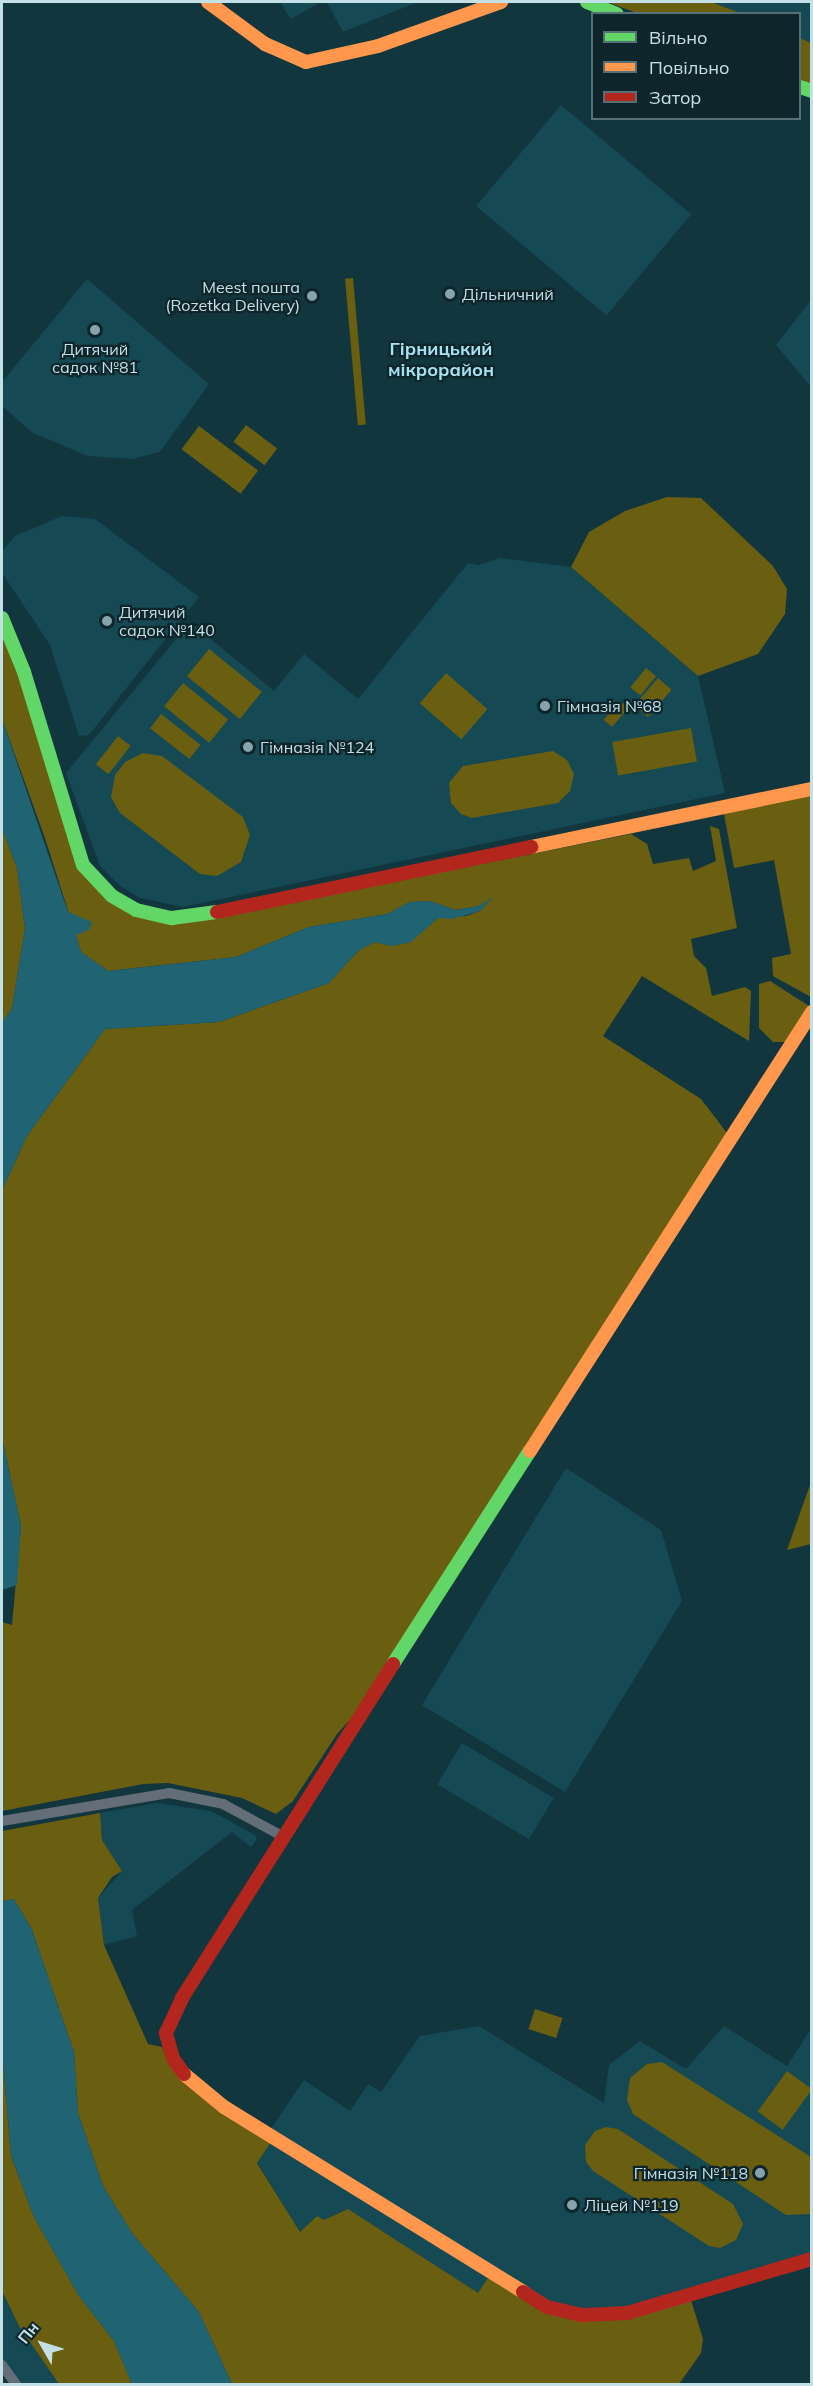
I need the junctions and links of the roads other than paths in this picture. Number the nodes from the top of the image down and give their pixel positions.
1 (208, 2) edge
2 (501, 2) edge
3 (587, 2) edge
4 (612, 12) edge
5 (2, 618) edge
6 (812, 789) edge
7 (812, 1012) edge
8 (2, 1821) edge
9 (282, 1836) junction
10 (812, 2259) edge
11 (2, 2365) edge
12 (16, 2385) edge

1 - 2 street
3 - 4 street
5 - 6 street
7 - 9 street
8 - 9 street
9 - 10 street
11 - 12 street

